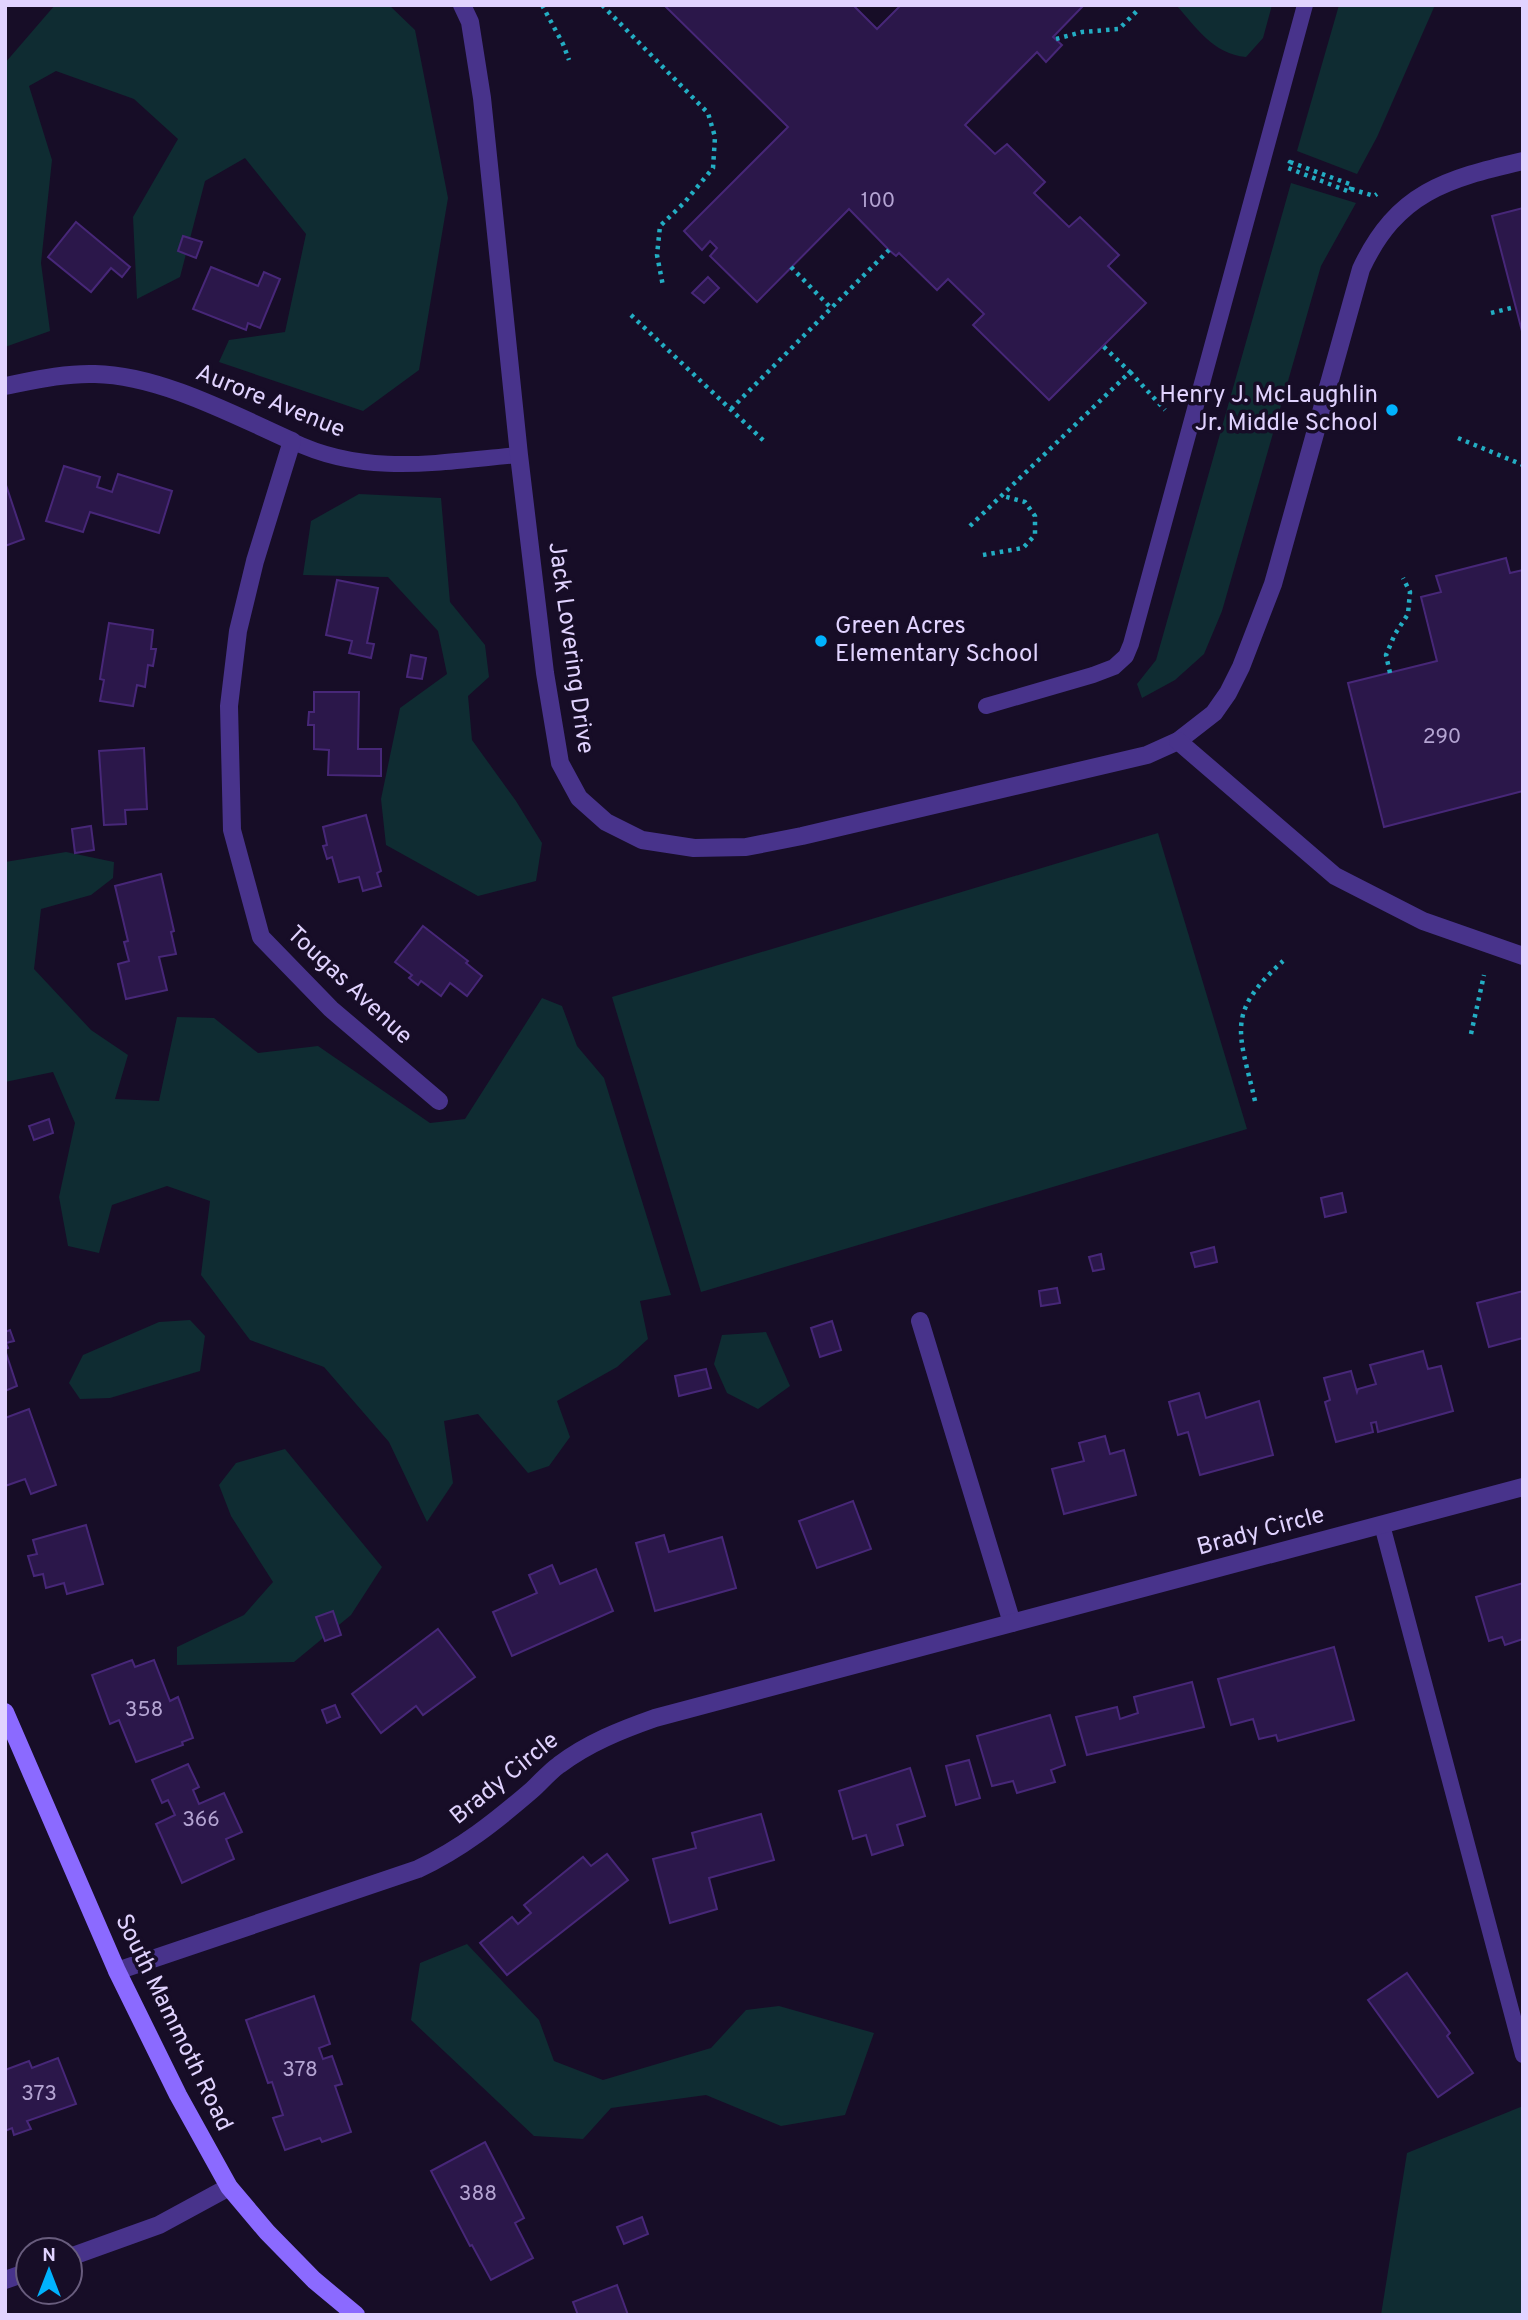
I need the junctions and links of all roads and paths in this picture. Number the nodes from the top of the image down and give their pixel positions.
1 (462, 5) edge
2 (542, 5) edge
3 (602, 5) edge
4 (1137, 5) edge
5 (1305, 5) edge
6 (1056, 39) dead end
7 (569, 60) dead end
8 (1290, 162) dead end
9 (1523, 162) edge
10 (1288, 168) dead end
11 (1351, 189) junction
12 (1383, 190) dead end
13 (889, 250) dead end
14 (791, 267) dead end
15 (663, 286) dead end
16 (1515, 307) dead end
17 (831, 308) junction
18 (1490, 313) dead end
19 (631, 316) dead end
20 (1103, 346) dead end
21 (1130, 372) junction
22 (5, 386) edge
23 (731, 409) dead end
24 (1458, 438) dead end
25 (292, 441) junction
26 (764, 441) dead end
27 (1184, 450) junction
28 (519, 455) junction
29 (1523, 465) edge
30 (1002, 496) junction
31 (970, 527) dead end
32 (983, 555) dead end
33 (1403, 578) dead end
34 (1390, 673) dead end
35 (986, 706) dead end
36 (1178, 741) junction
37 (1523, 956) edge
38 (1283, 961) dead end
39 (1484, 975) dead end
40 (1471, 1034) dead end
41 (439, 1101) dead end
42 (1255, 1101) dead end
43 (920, 1321) dead end
44 (1523, 1487) edge
45 (1382, 1525) junction
46 (1012, 1623) junction
47 (5, 1712) edge
48 (117, 1971) junction
49 (1523, 2055) edge
50 (229, 2188) junction
51 (84, 2252) edge
52 (356, 2315) edge

1 - 28 street, Jack Lovering Drive
2 - 7 path
3 - 15 path
4 - 6 path
5 - 27 lane
8 - 11 path
9 - 36 street, Jack Lovering Drive
10 - 11 path
11 - 12 path
13 - 17 path
14 - 17 path
16 - 18 path
17 - 23 path
19 - 26 path
20 - 21 path
21 - 27 path
21 - 30 path
22 - 25 street, Aurore Avenue
24 - 29 path
25 - 28 lane, Aurore Avenue
25 - 41 street, Tougas Avenue
27 - 35 lane
28 - 36 street, Jack Lovering Drive
30 - 31 path
30 - 32 path
33 - 34 path
36 - 37 street
38 - 42 path
39 - 40 path
43 - 46 street
44 - 45 street, Brady Circle
45 - 46 street, Brady Circle
45 - 49 lane
46 - 48 street, Brady Circle
47 - 48 main road, South Mammoth Road
48 - 50 main road, South Mammoth Road
50 - 51 street
50 - 52 main road, South Mammoth Road

